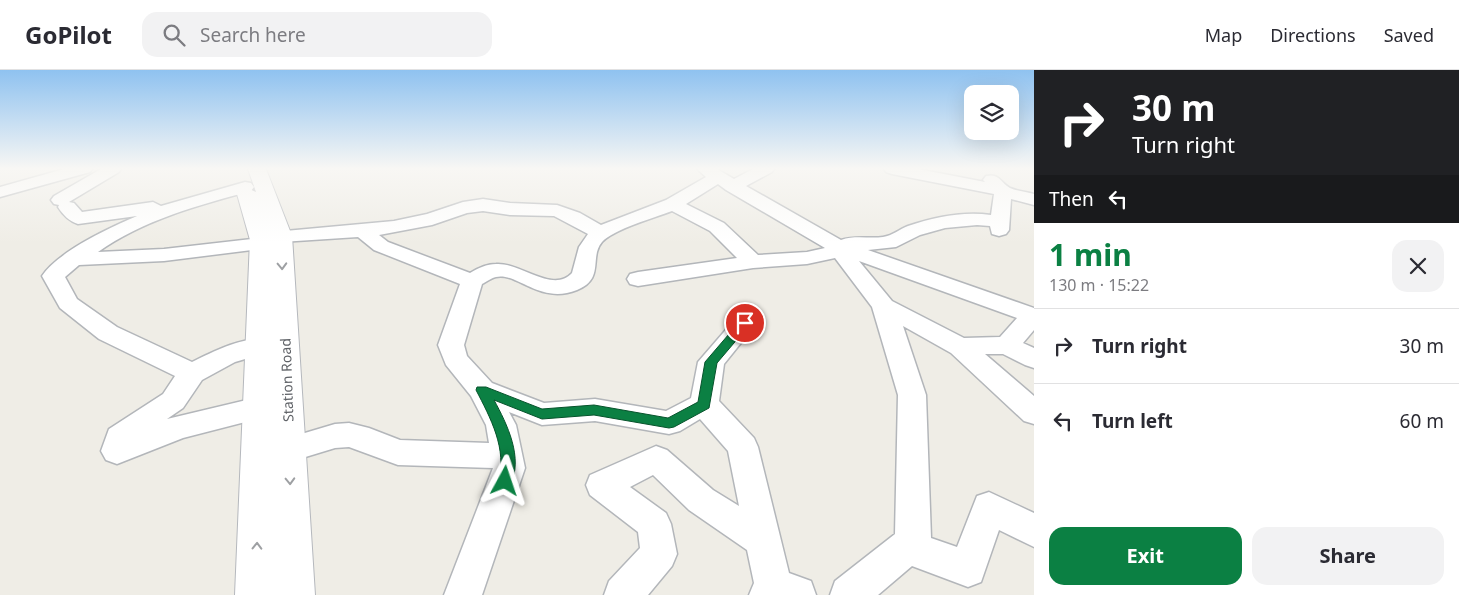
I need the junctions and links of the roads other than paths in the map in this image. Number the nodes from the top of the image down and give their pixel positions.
1 (78, 194) edge
2 (196, 194) edge
3 (254, 194) edge
4 (691, 194) edge
5 (744, 194) edge
6 (1003, 194) edge
7 (1012, 194) edge
8 (178, 200) junction
9 (1034, 200) edge
10 (673, 204) junction
11 (362, 231) junction
12 (601, 233) junction
13 (271, 240) junction
14 (837, 248) junction
15 (72, 259) junction
16 (753, 262) junction
17 (638, 279) dead end
18 (472, 281) junction
19 (884, 306) junction
20 (1034, 315) edge
21 (745, 323) dead end
22 (1007, 345) junction
23 (260, 346) junction
24 (960, 347) junction
25 (1034, 359) edge
26 (192, 372) junction
27 (482, 390) junction
28 (704, 404) junction
29 (259, 408) junction
30 (1034, 413) edge
31 (289, 450) junction
32 (507, 456) junction
33 (1034, 531) edge
34 (763, 540) junction
35 (907, 547) junction
36 (780, 592) edge
37 (256, 595) edge
38 (294, 595) edge
39 (463, 595) edge
40 (622, 595) edge
41 (849, 595) edge

1 - 8 street
2 - 8 street
3 - 13 street, Station Road
4 - 10 street
5 - 14 street
6 - 14 street
7 - 9 street
8 - 15 street
10 - 12 street
10 - 16 street
11 - 12 street
11 - 13 street
11 - 18 street
12 - 18 street
13 - 15 street
13 - 23 street, Station Road
13 -> 31 street, Station Road
14 - 16 street
14 - 19 street
14 - 20 street
15 - 26 street
16 - 17 street
18 - 27 street
19 - 24 street
19 - 35 street
20 - 22 street
21 - 28 street
22 - 24 street
22 - 25 street
23 - 26 street
23 - 29 street, Station Road
24 - 30 street
26 - 29 street
27 - 28 street
27 - 32 street
28 - 34 street
37 -> 29 street, Station Road
31 - 32 street
31 -> 38 street, Station Road
32 - 39 street
33 - 35 street
34 - 36 street
34 - 40 street
35 - 41 street

